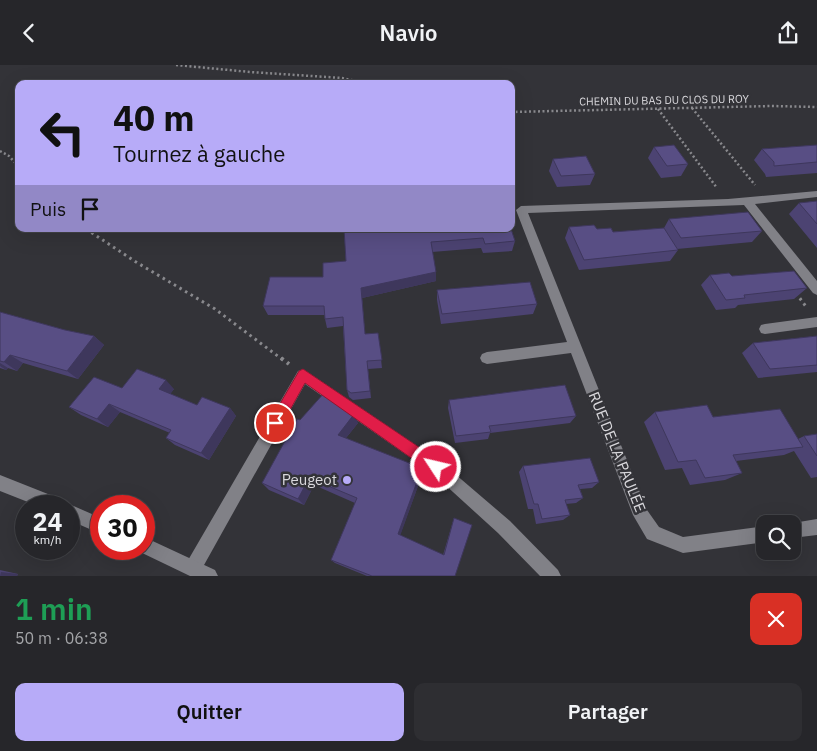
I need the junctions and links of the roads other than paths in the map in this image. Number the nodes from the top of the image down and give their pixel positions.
1 (817, 194) edge
2 (747, 201) junction
3 (516, 210) edge
4 (817, 290) edge
5 (817, 322) edge
6 (765, 329) dead end
7 (574, 347) junction
8 (487, 358) dead end
9 (0, 483) edge
10 (30, 495) edge
11 (817, 527) edge
12 (801, 529) edge
13 (756, 535) edge
14 (155, 550) edge
15 (193, 568) junction
16 (209, 576) edge
17 (552, 576) edge

1 - 2 street, RUE DE LA PAULÉE
2 - 3 street, RUE DE LA PAULÉE
2 - 4 street
3 - 7 street, RUE DE LA PAULÉE
5 - 6 street
7 - 8 street
7 - 13 street, RUE DE LA PAULÉE
9 - 10 street
11 - 12 street
14 - 15 street
15 - 16 street
15 - 17 street

